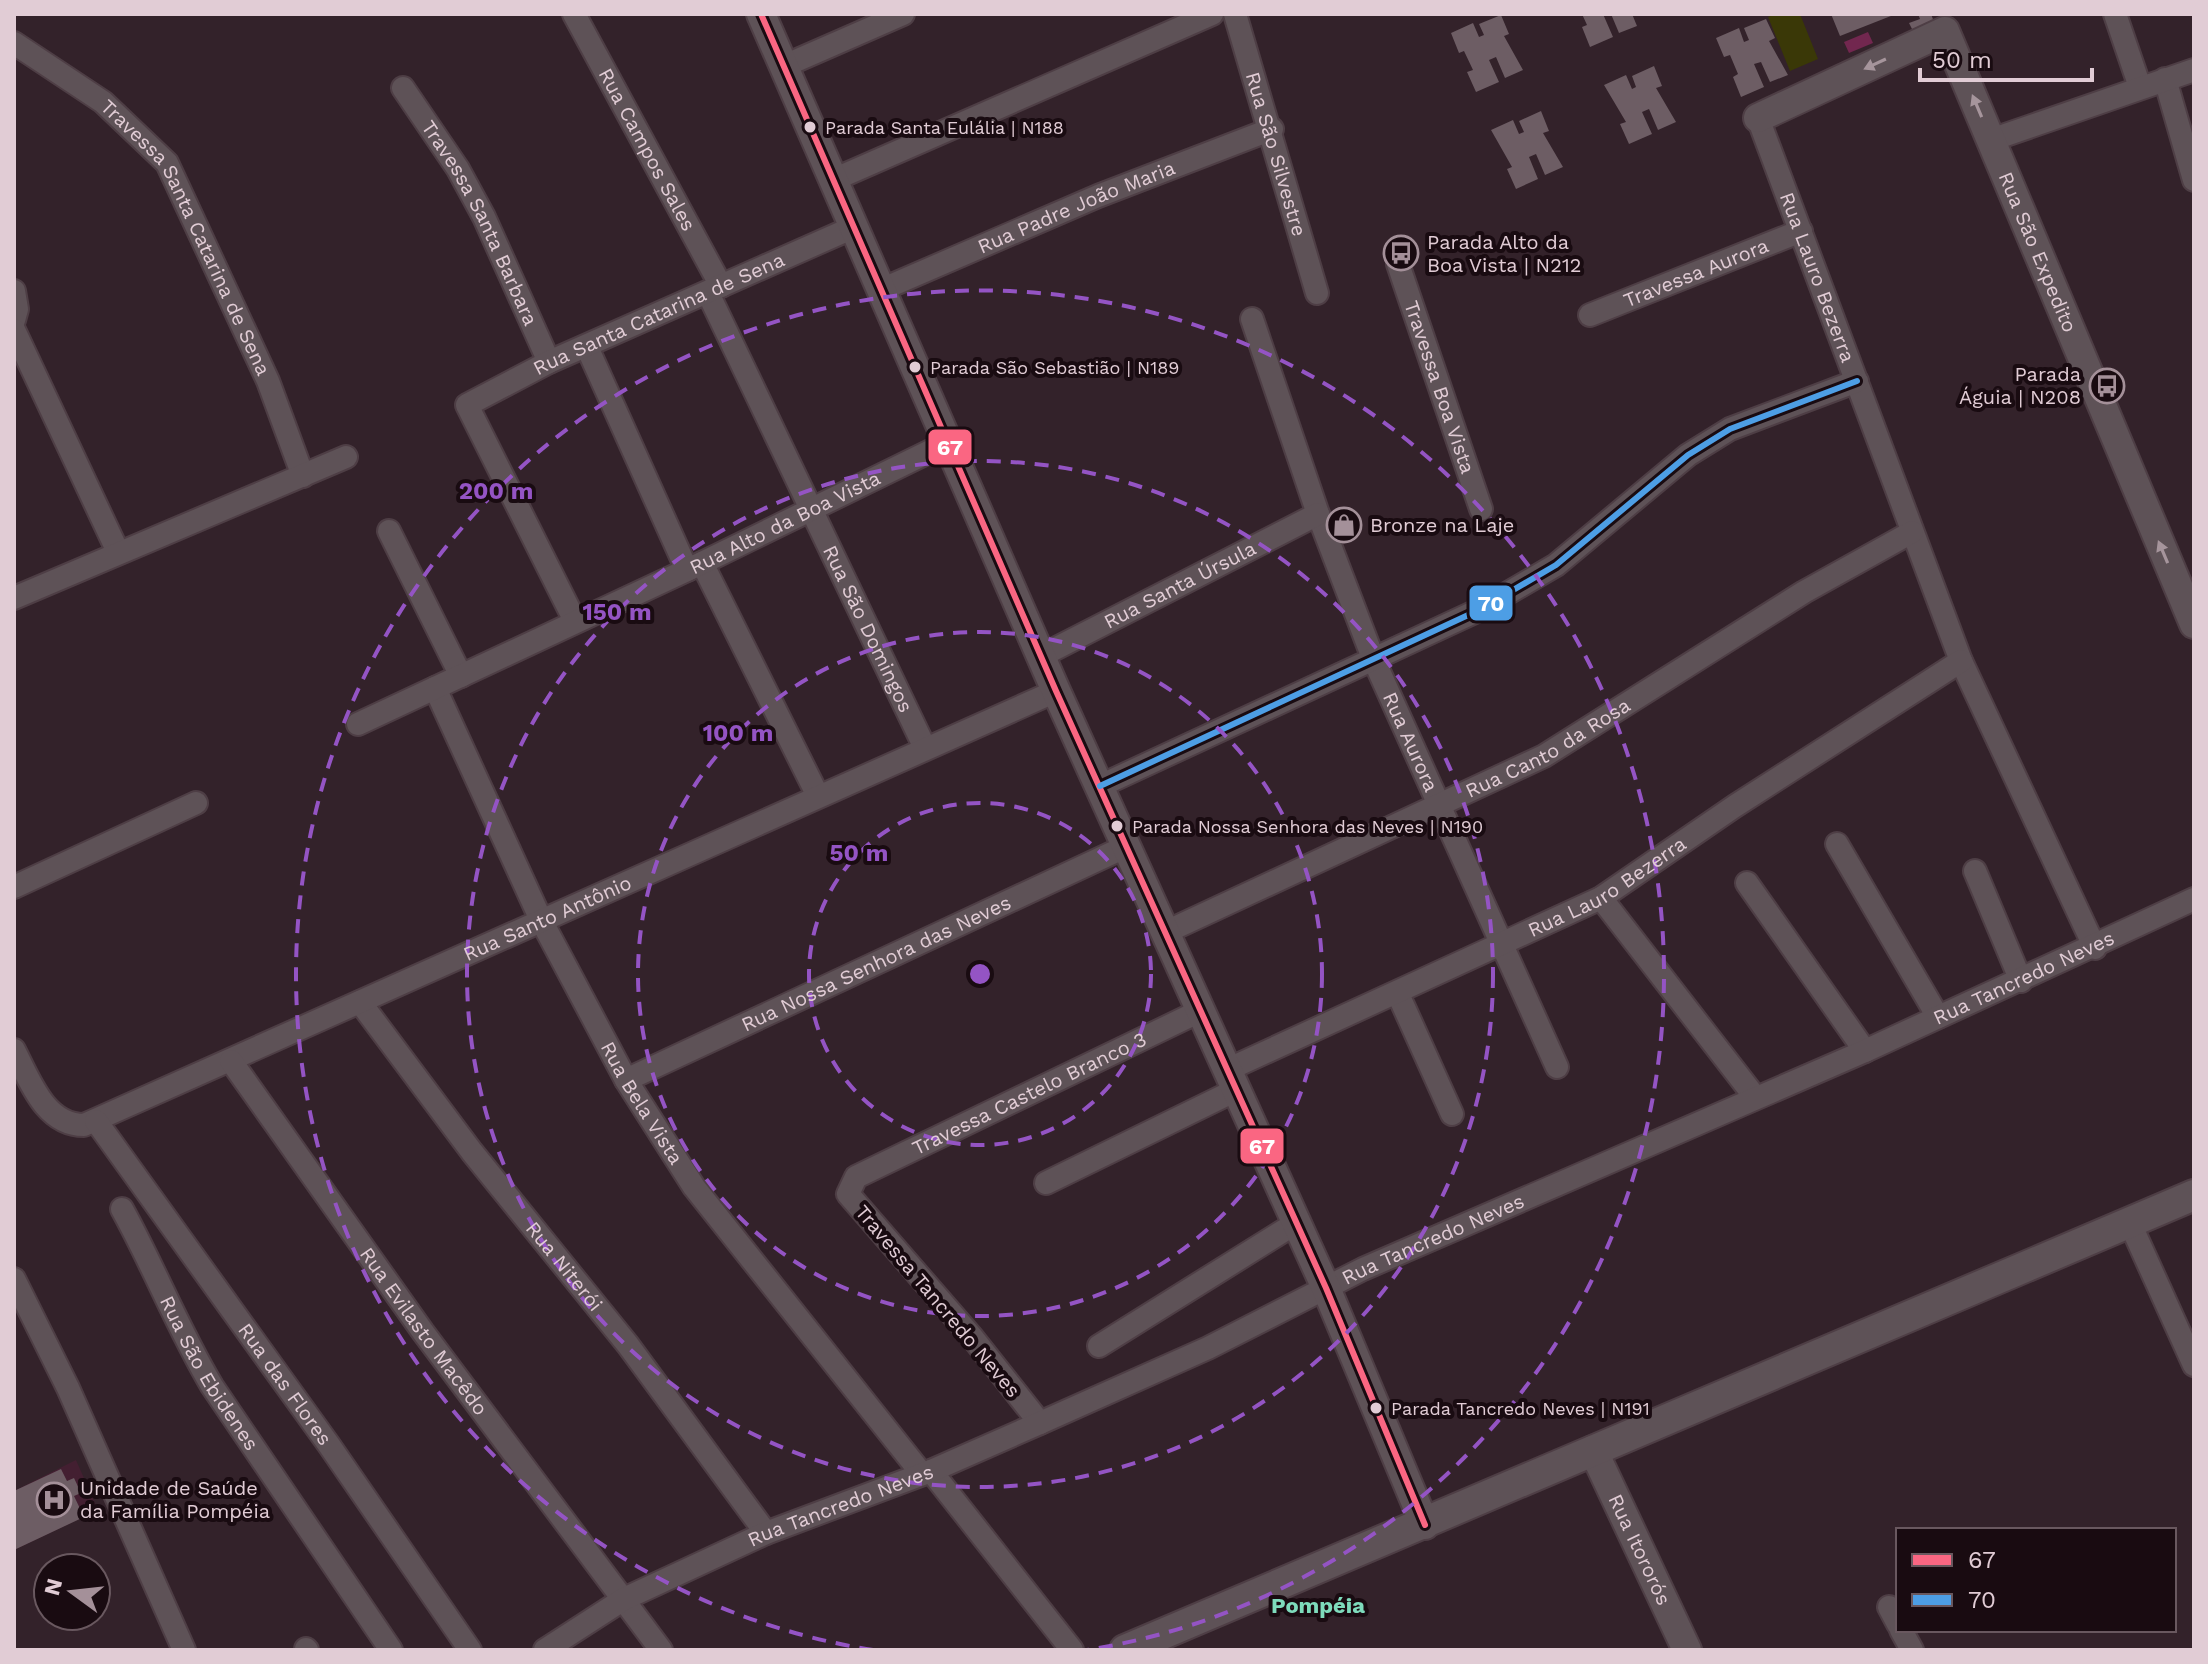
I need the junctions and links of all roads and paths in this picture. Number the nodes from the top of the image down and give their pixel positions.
1 (574, 14) edge
2 (761, 14) edge
3 (903, 14) edge
4 (1212, 14) edge
5 (1235, 14) edge
6 (2115, 14) edge
7 (1942, 23) edge
8 (14, 43) edge
9 (784, 66) junction
10 (2194, 70) edge
11 (2165, 79) junction
12 (2140, 87) junction
13 (403, 88) dead end
14 (1758, 118) joint
15 (1272, 129) junction
16 (1991, 140) junction
17 (833, 180) junction
18 (2194, 180) edge
19 (854, 227) junction
20 (1801, 231) junction
21 (1398, 264) dead end
22 (883, 289) junction
23 (715, 290) junction
24 (14, 291) edge
25 (1317, 293) dead end
26 (1590, 315) dead end
27 (1252, 319) dead end
28 (14, 320) edge
29 (14, 330) edge
30 (587, 347) junction
31 (549, 362) junction
32 (1857, 381) junction
33 (949, 442) junction
34 (346, 457) dead end
35 (303, 476) junction
36 (809, 508) junction
37 (1481, 509) dead end
38 (1318, 514) junction
39 (389, 531) dead end
40 (1912, 532) junction
41 (118, 552) junction
42 (695, 567) junction
43 (14, 598) edge
44 (575, 621) junction
45 (2194, 624) edge
46 (1041, 656) junction
47 (1373, 658) junction
48 (1961, 661) junction
49 (461, 676) junction
50 (435, 688) junction
51 (1056, 691) junction
52 (358, 724) dead end
53 (925, 748) junction
54 (1100, 786) junction
55 (818, 796) junction
56 (196, 803) dead end
57 (1438, 807) junction
58 (1837, 844) dead end
59 (1127, 846) junction
60 (1975, 871) dead end
61 (1747, 883) dead end
62 (14, 887) edge
63 (1601, 898) junction
64 (2194, 899) edge
65 (541, 920) junction
66 (1166, 932) junction
67 (1502, 946) junction
68 (2095, 948) junction
69 (2021, 981) junction
70 (1398, 994) junction
71 (360, 1002) junction
72 (1202, 1010) junction
73 (1938, 1017) junction
74 (1865, 1051) junction
75 (14, 1052) edge
76 (231, 1061) junction
77 (1557, 1067) dead end
78 (1233, 1079) junction
79 (626, 1080) junction
80 (1755, 1097) junction
81 (1452, 1114) dead end
82 (96, 1121) junction
83 (856, 1177) joint
84 (1046, 1183) dead end
85 (2194, 1195) edge
86 (122, 1209) dead end
87 (2129, 1221) junction
88 (1296, 1223) junction
89 (14, 1279) edge
90 (1326, 1288) junction
91 (1099, 1346) dead end
92 (2194, 1365) edge
93 (1040, 1423) junction
94 (1593, 1450) junction
95 (927, 1472) junction
96 (1425, 1525) junction
97 (766, 1533) junction
98 (624, 1599) junction
99 (1902, 1632) edge
100 (1143, 1647) edge
101 (184, 1650) edge
102 (391, 1650) edge
103 (470, 1650) edge
104 (545, 1650) edge
105 (661, 1650) edge
106 (1072, 1650) edge
107 (1687, 1650) edge
108 (1912, 1650) edge

1 - 23 street, Rua Campos Sales
2 - 9 street
3 - 9 street
4 - 17 street
5 - 15 street, Rua São Silvestre
6 - 12 street
7 -> 14 street
16 -> 7 street, Rua São Expedito
8 - 35 street, Travessa Santa Catarina de Sena
9 - 17 street
10 - 11 street
11 - 12 street
11 - 18 street
12 - 16 street
13 - 31 street, Travessa Santa Barbara
14 - 20 street, Rua Lauro Bezerra
15 - 22 street, Rua Padre João Maria
15 - 25 street, Rua São Silvestre
45 -> 16 street, Rua São Expedito
17 - 19 street
19 - 22 street
19 - 23 street, Rua Santa Catarina de Sena
20 - 26 street, Travessa Aurora
20 - 32 street, Rua Lauro Bezerra
21 - 37 street, Travessa Boa Vista
22 - 33 street
23 - 30 street, Rua Santa Catarina de Sena
23 - 36 street, Rua São Domingos
24 - 28 street
27 - 38 street, Rua Aurora
29 - 41 street
30 - 31 street, Rua Santa Catarina de Sena
30 - 42 street
31 - 44 street, Rua Santa Catarina de Sena
32 - 40 street, Rua Lauro Bezerra
32 - 47 street
33 - 36 street, Rua Alto da Boa Vista
33 - 46 street
34 - 35 street
35 - 41 street
36 - 42 street, Rua Alto da Boa Vista
36 - 53 street, Rua São Domingos
38 - 46 street, Rua Santa Úrsula
38 - 47 street, Rua Aurora
39 - 49 street
40 - 48 street, Rua Lauro Bezerra
40 - 57 street, Rua Canto da Rosa
41 - 43 street
42 - 44 street, Rua Alto da Boa Vista
42 - 55 street
44 - 49 street, Rua Alto da Boa Vista
46 - 51 street
47 - 54 street
47 - 57 street, Rua Aurora
48 - 63 street, Rua Lauro Bezerra
48 - 68 street, Rua Lauro Bezerra
49 - 50 street, Rua Alto da Boa Vista
50 - 52 street, Rua Alto da Boa Vista
50 - 65 street, Rua Bela Vista
51 - 53 street, Rua Santo Antônio
51 - 54 street
53 - 55 street, Rua Santo Antônio
54 - 59 street
55 - 65 street, Rua Santo Antônio
56 - 62 street
57 - 66 street, Rua Canto da Rosa
57 - 67 street, Rua Aurora
58 - 73 street
59 - 66 street
59 - 79 street, Rua Nossa Senhora das Neves
60 - 69 street
61 - 74 street
63 - 67 street, Rua Lauro Bezerra
63 - 80 street
64 - 68 street, Rua Tancredo Neves
65 - 71 street, Rua Santo Antônio
65 - 79 street, Rua Bela Vista
66 - 72 street
67 - 70 street, Rua Lauro Bezerra
67 - 77 street, Rua Aurora
68 - 69 street, Rua Tancredo Neves
69 - 73 street, Rua Tancredo Neves
70 - 78 street, Rua Lauro Bezerra
70 - 81 street
71 - 76 street, Rua Santo Antônio
71 - 97 street, Rua Niterói
72 - 78 street
72 - 83 street, Travessa Castelo Branco 3
73 - 74 street, Rua Tancredo Neves
74 - 80 street, Rua Tancredo Neves
75 - 82 street, Rua Santo Antônio
76 - 82 street, Rua Santo Antônio
76 - 98 street, Rua Evilasto Macêdo
78 - 84 street, Rua Lauro Bezerra
78 - 88 street
79 - 95 street, Rua Bela Vista
80 - 90 street, Rua Tancredo Neves
82 - 103 street, Rua das Flores
83 - 93 street, Travessa Tancredo Neves
85 - 87 main road
86 - 102 street, Rua São Ebidenes
87 - 92 street
87 - 94 main road
88 - 90 street
88 - 91 street
89 - 101 street
90 - 93 street, Rua Tancredo Neves
90 - 96 street
93 - 95 street, Rua Tancredo Neves
94 - 96 main road
94 - 107 street, Rua Itororós
95 - 97 street, Rua Tancredo Neves
95 - 106 street, Rua Bela Vista
96 - 100 main road
97 - 98 street, Rua Tancredo Neves
98 - 104 street, Rua Tancredo Neves
98 - 105 street, Rua Evilasto Macêdo
99 - 108 street

